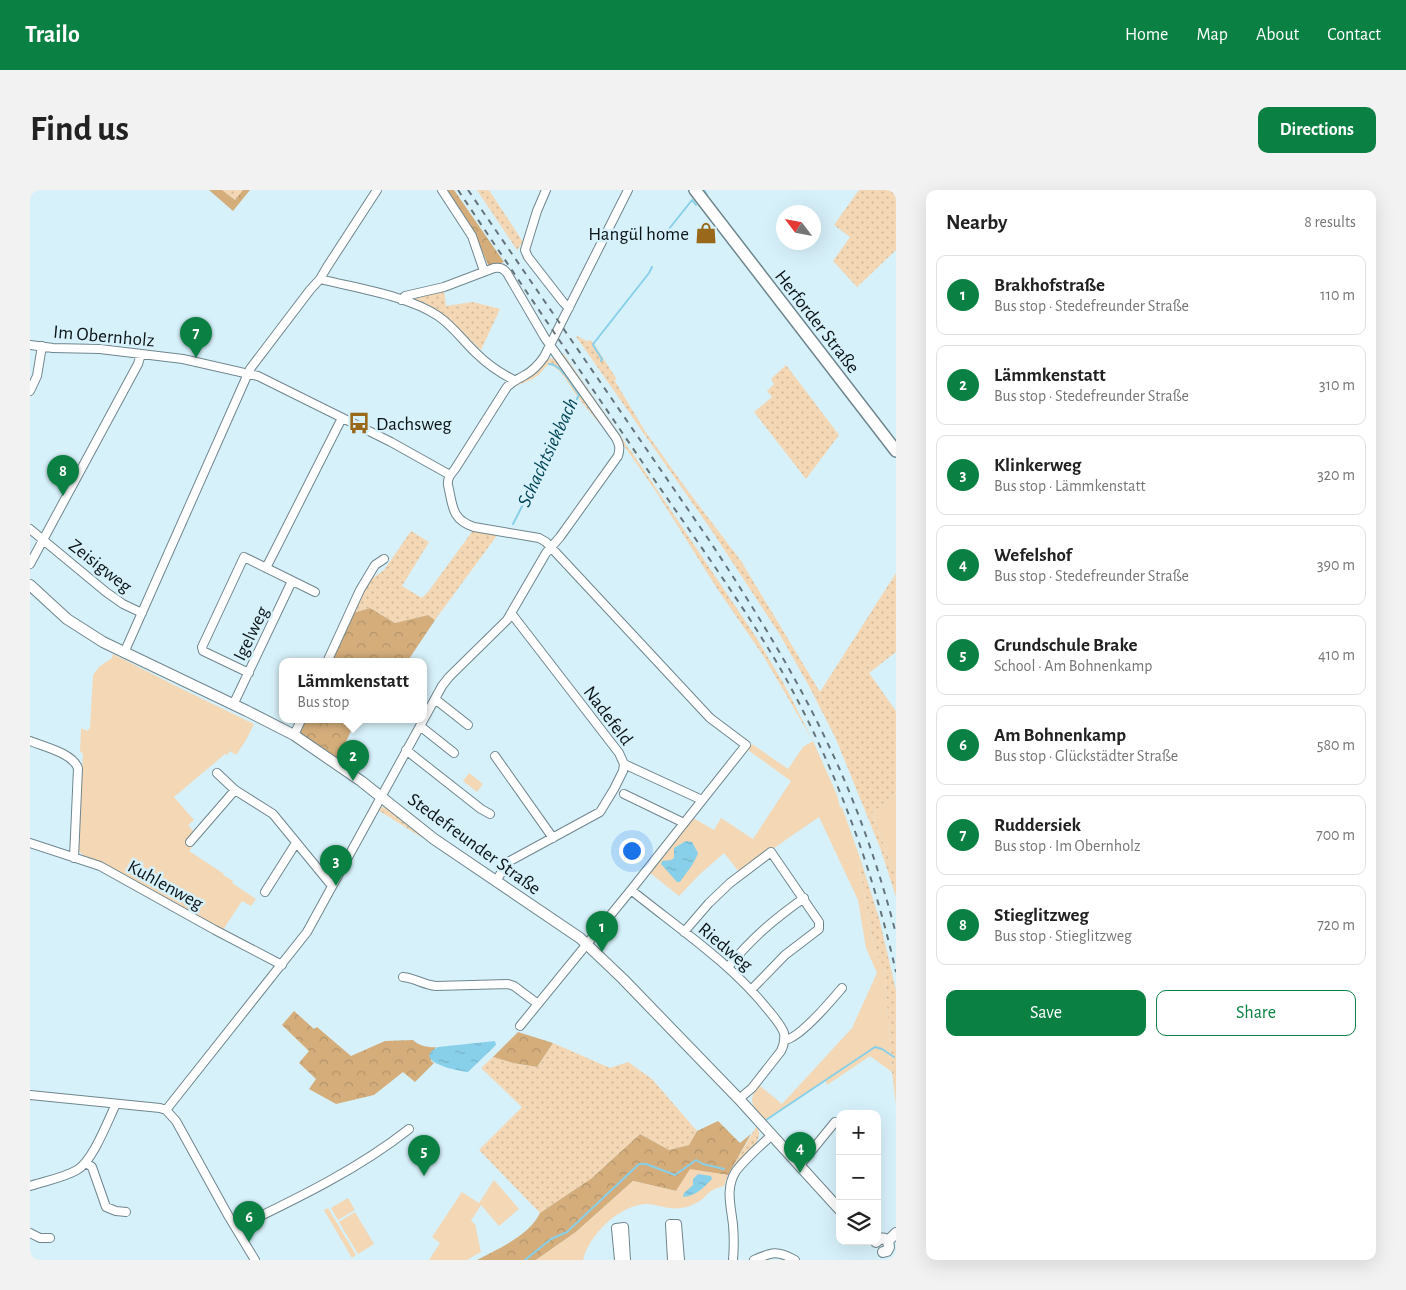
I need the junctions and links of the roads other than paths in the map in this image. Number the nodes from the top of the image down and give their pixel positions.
1 (377, 190) edge
2 (442, 190) edge
3 (546, 190) edge
4 (628, 190) edge
5 (695, 190) edge
6 (484, 272) junction
7 (320, 279) junction
8 (401, 300) junction
9 (569, 308) junction
10 (30, 345) edge
11 (42, 346) junction
12 (550, 346) junction
13 (141, 354) junction
14 (248, 373) junction
15 (514, 380) junction
16 (30, 391) edge
17 (342, 418) junction
18 (896, 450) edge
19 (448, 478) junction
20 (30, 529) edge
21 (43, 540) junction
22 (551, 548) junction
23 (384, 559) dead end
24 (30, 564) edge
25 (266, 568) junction
26 (292, 581) junction
27 (30, 585) edge
28 (315, 592) dead end
29 (142, 613) junction
30 (511, 613) junction
31 (125, 650) junction
32 (329, 658) edge
33 (249, 673) junction
34 (435, 699) junction
35 (234, 702) junction
36 (427, 713) edge
37 (300, 723) edge
38 (422, 723) edge
39 (468, 725) dead end
40 (420, 726) junction
41 (296, 732) junction
42 (30, 742) edge
43 (406, 750) junction
44 (454, 753) dead end
45 (495, 756) dead end
46 (624, 764) junction
47 (217, 773) dead end
48 (235, 790) junction
49 (624, 794) dead end
50 (382, 796) junction
51 (702, 800) junction
52 (490, 814) dead end
53 (684, 823) junction
54 (553, 838) junction
55 (190, 842) dead end
56 (296, 842) junction
57 (30, 843) edge
58 (74, 858) junction
59 (496, 881) junction
60 (332, 886) junction
61 (630, 890) junction
62 (265, 892) dead end
63 (804, 898) junction
64 (684, 932) junction
65 (586, 943) junction
66 (282, 965) junction
67 (728, 967) junction
68 (403, 977) dead end
69 (842, 988) dead end
70 (751, 990) junction
71 (538, 1004) junction
72 (520, 1026) dead end
73 (784, 1040) junction
74 (30, 1095) edge
75 (739, 1099) junction
76 (116, 1104) junction
77 (166, 1110) junction
78 (835, 1122) dead end
79 (409, 1128) dead end
80 (772, 1135) junction
81 (86, 1163) junction
82 (800, 1165) junction
83 (30, 1186) edge
84 (836, 1206) edge
85 (126, 1212) dead end
86 (236, 1228) junction
87 (30, 1233) edge
88 (896, 1233) edge
89 (50, 1238) dead end
90 (881, 1238) edge
91 (888, 1240) junction
92 (876, 1245) edge
93 (883, 1256) edge
94 (255, 1260) edge
95 (619, 1260) edge
96 (626, 1260) edge
97 (672, 1260) edge
98 (680, 1260) edge
99 (733, 1260) edge
100 (754, 1260) edge
101 (794, 1260) edge

1 - 7 street
2 - 6 street
3 - 9 street
4 - 9 street
5 - 18 main road, Herforder Straße
6 - 8 street
6 - 12 street
7 - 8 street
7 - 14 street
8 - 15 street
9 - 12 street
10 - 11 street, Im Obernholz
11 - 13 street, Im Obernholz
11 - 16 street
12 - 15 street
12 - 22 street
13 - 14 street, Im Obernholz
13 - 21 street
14 - 17 street, Im Obernholz
14 - 29 street
15 - 19 street
17 - 19 street, Im Obernholz
17 - 25 street
19 - 22 street
20 - 21 street, Zeisigweg
21 - 24 street
21 - 29 street, Zeisigweg
22 - 30 street
22 - 51 street
23 - 32 street
25 - 26 street
25 - 33 street
26 - 28 street
26 - 33 street, Igelweg
27 - 31 street, Stedefreunder Straße
29 - 31 street
30 - 34 street
30 - 46 street, Nadefeld
31 - 35 street, Stedefreunder Straße
33 - 35 street, Igelweg
34 - 36 street
34 - 39 street
35 - 41 street, Stedefreunder Straße
37 - 41 street
38 - 40 street
40 - 43 street
40 - 44 street
41 - 50 street, Stedefreunder Straße
42 - 58 street
43 - 50 street
43 - 52 street
45 - 54 street
46 - 51 street
46 - 54 street, Nadefeld
47 - 48 street
48 - 55 street
48 - 56 street
49 - 53 street
50 - 59 street, Stedefreunder Straße
50 - 60 street
51 - 53 street
53 - 61 street
54 - 59 street, Nadefeld
56 - 60 street
56 - 62 street
57 - 58 street, Kuhlenweg
58 - 66 street, Kuhlenweg
59 - 65 street, Stedefreunder Straße
60 - 66 street
61 - 64 street, Riedweg
61 - 65 street
63 - 64 street
63 - 67 street
63 - 70 street
64 - 67 street, Riedweg
65 - 71 street
65 - 75 street, Stedefreunder Straße
66 - 77 street
67 - 70 street, Riedweg
68 - 71 street
69 - 73 street
70 - 73 street, Riedweg
71 - 72 street
73 - 75 street
74 - 76 street
75 - 80 street, Stedefreunder Straße
76 - 77 street
76 - 81 street
77 - 86 street
78 - 82 street
79 - 86 street
80 - 82 street, Stedefreunder Straße
80 - 99 street
81 - 83 street
81 - 85 street
82 - 84 street, Stedefreunder Straße
86 - 94 street
87 - 89 street
88 - 91 street
90 - 91 street
91 - 93 street
92 - 93 street
95 - 96 street
97 - 98 street
100 - 101 street

